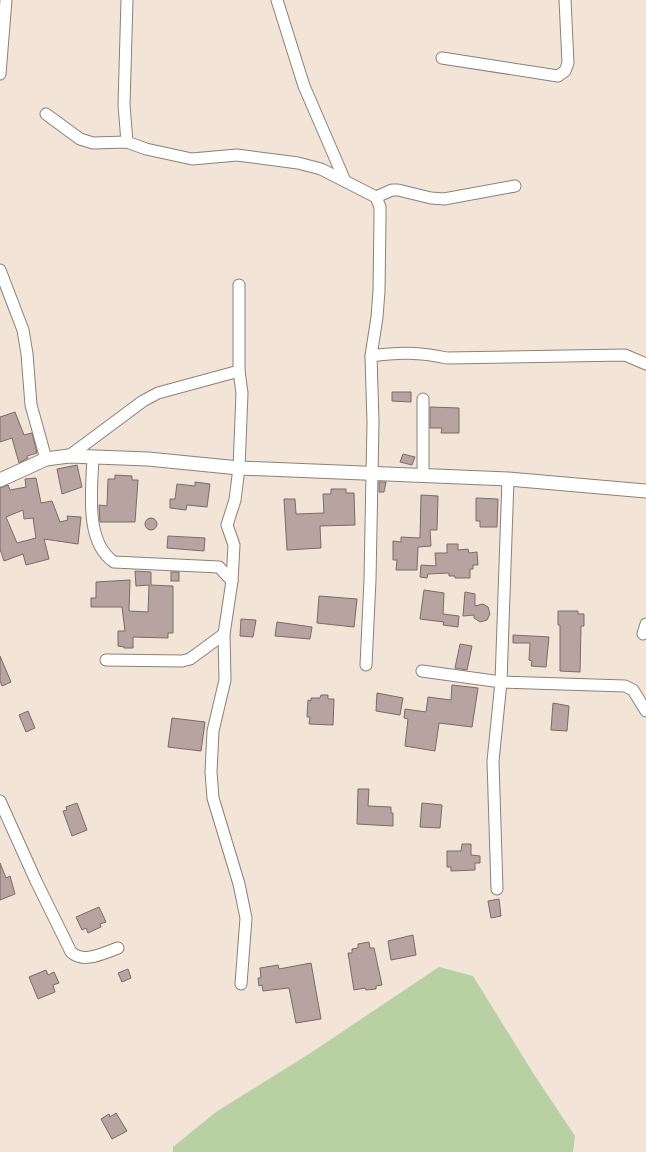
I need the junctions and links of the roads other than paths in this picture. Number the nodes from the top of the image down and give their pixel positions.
1 (6, 0) edge
2 (127, 0) edge
3 (277, 0) edge
4 (565, 0) edge
5 (442, 58) dead end
6 (0, 74) edge
7 (46, 114) dead end
8 (128, 142) junction
9 (345, 181) junction
10 (515, 186) dead end
11 (376, 197) junction
12 (0, 270) edge
13 (239, 285) dead end
14 (371, 356) junction
15 (646, 364) edge
16 (239, 371) junction
17 (423, 399) dead end
18 (69, 456) junction
19 (93, 457) junction
20 (46, 459) junction
21 (239, 468) junction
22 (372, 474) junction
23 (423, 476) junction
24 (508, 479) junction
25 (0, 480) edge
26 (646, 491) edge
27 (232, 581) junction
28 (224, 634) junction
29 (106, 660) dead end
30 (366, 664) dead end
31 (422, 671) dead end
32 (501, 682) junction
33 (646, 711) edge
34 (0, 801) edge
35 (497, 889) dead end
36 (118, 948) dead end
37 (241, 984) dead end

1 - 6 street
2 - 8 street
3 - 9 street
4 - 5 street
7 - 8 street
8 - 9 street
9 - 11 street
10 - 11 street
11 - 14 street
12 - 20 street
13 - 16 street
14 - 15 street
14 - 22 street
16 - 18 street
16 - 21 street
17 - 23 street
18 - 19 street
18 - 20 street
19 - 21 street
19 - 27 street
20 - 25 street
21 - 22 street
21 - 27 street
22 - 23 street
22 - 30 street
23 - 24 street
24 - 26 street
24 - 32 street
27 - 28 street
28 - 29 street
28 - 37 street
31 - 32 street
32 - 33 street
32 - 35 street
34 - 36 street

